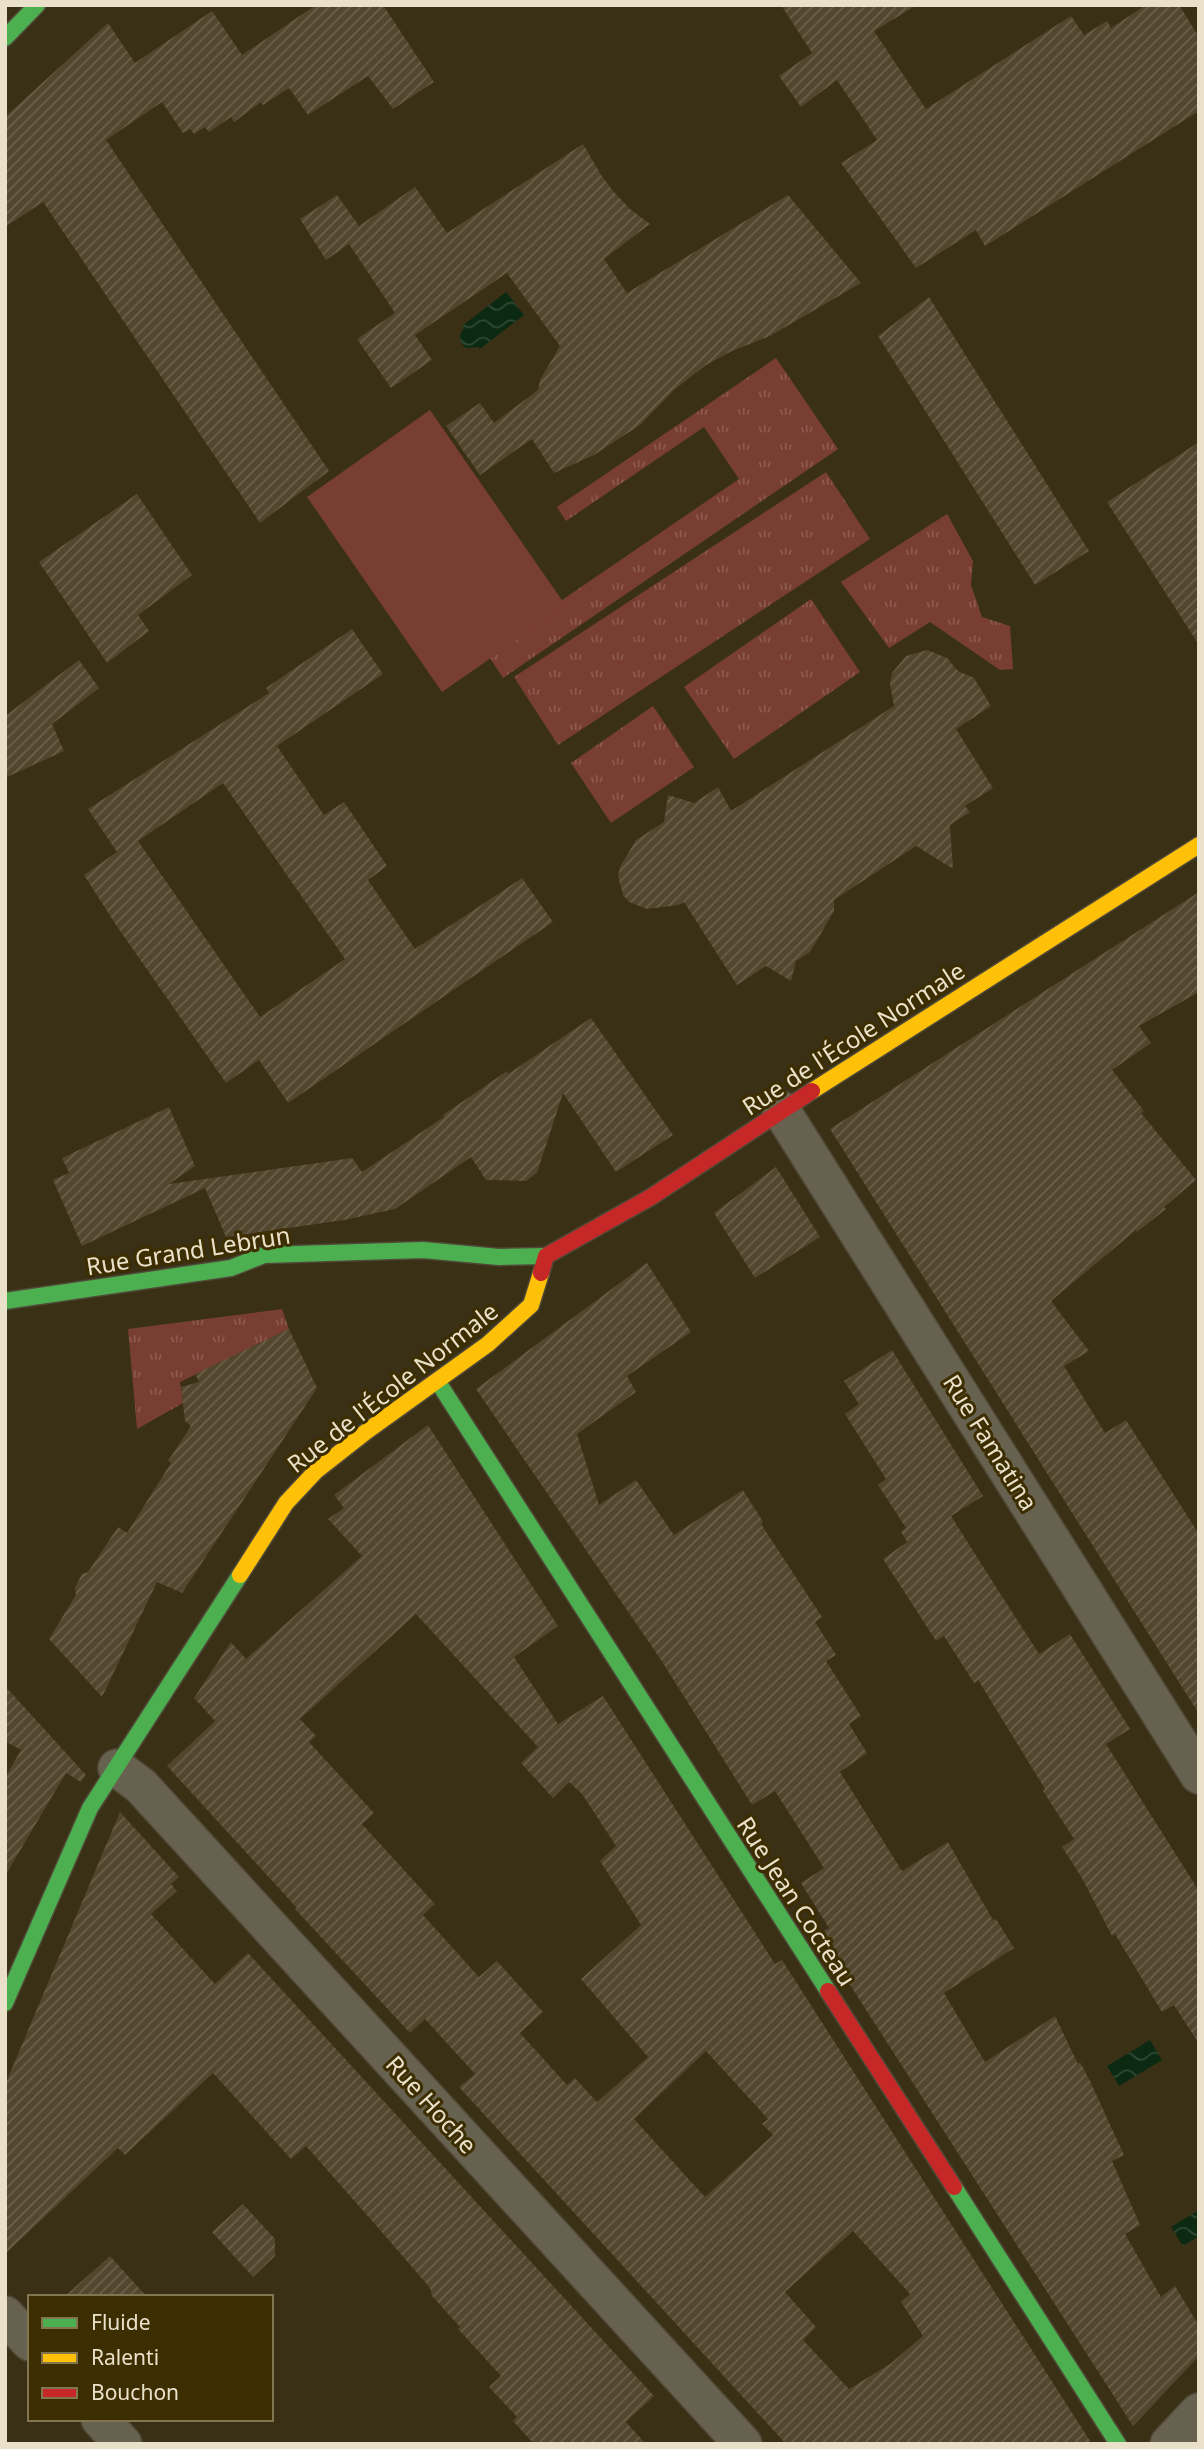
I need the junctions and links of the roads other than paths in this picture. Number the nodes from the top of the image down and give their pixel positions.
1 (37, 5) edge
2 (5, 38) edge
3 (1199, 845) edge
4 (781, 1110) junction
5 (546, 1256) junction
6 (5, 1301) edge
7 (438, 1382) junction
8 (117, 1768) junction
9 (1199, 1775) edge
10 (5, 2003) edge
11 (5, 2315) edge
12 (28, 2340) edge
13 (1199, 2412) edge
14 (102, 2421) edge
15 (123, 2444) edge
16 (743, 2444) edge
17 (1118, 2444) edge
18 (1169, 2444) edge

1 - 2 street
3 - 4 street, Rue de l'École Normale
4 - 5 street, Rue de l'École Normale
4 - 9 street, Rue Famatina
5 - 6 street, Rue Grand Lebrun
5 - 7 street, Rue de l'École Normale
7 - 8 street, Rue de l'École Normale
7 - 17 street, Rue Jean Cocteau
8 - 10 street, Rue de l'École Normale
8 - 16 street, Rue Hoche
11 - 12 street
13 - 18 street
14 - 15 street

